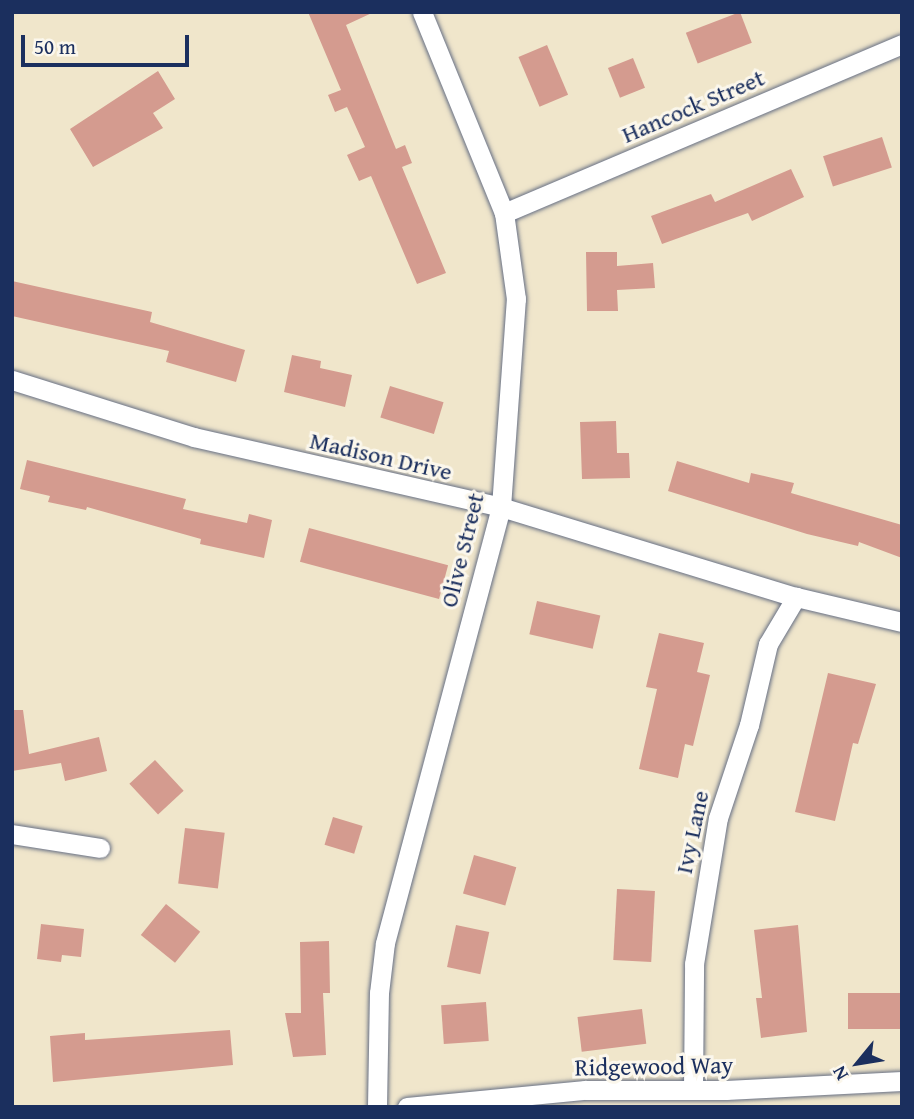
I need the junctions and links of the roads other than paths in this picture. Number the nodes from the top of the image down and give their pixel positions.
1 (422, 12) edge
2 (902, 44) edge
3 (504, 213) junction
4 (12, 380) edge
5 (501, 507) junction
6 (796, 597) junction
7 (902, 622) edge
8 (12, 834) edge
9 (100, 848) dead end
10 (902, 1081) edge
11 (693, 1090) junction
12 (377, 1107) edge
13 (407, 1107) edge

1 - 3 street, Olive Street
2 - 3 street, Hancock Street
3 - 5 street, Olive Street
4 - 5 street, Madison Drive
5 - 6 street, Madison Drive
5 - 12 street, Olive Street
6 - 7 street, Madison Drive
6 - 11 street, Ivy Lane
8 - 9 street
10 - 11 street, Ridgewood Way
11 - 13 street, Ridgewood Way

